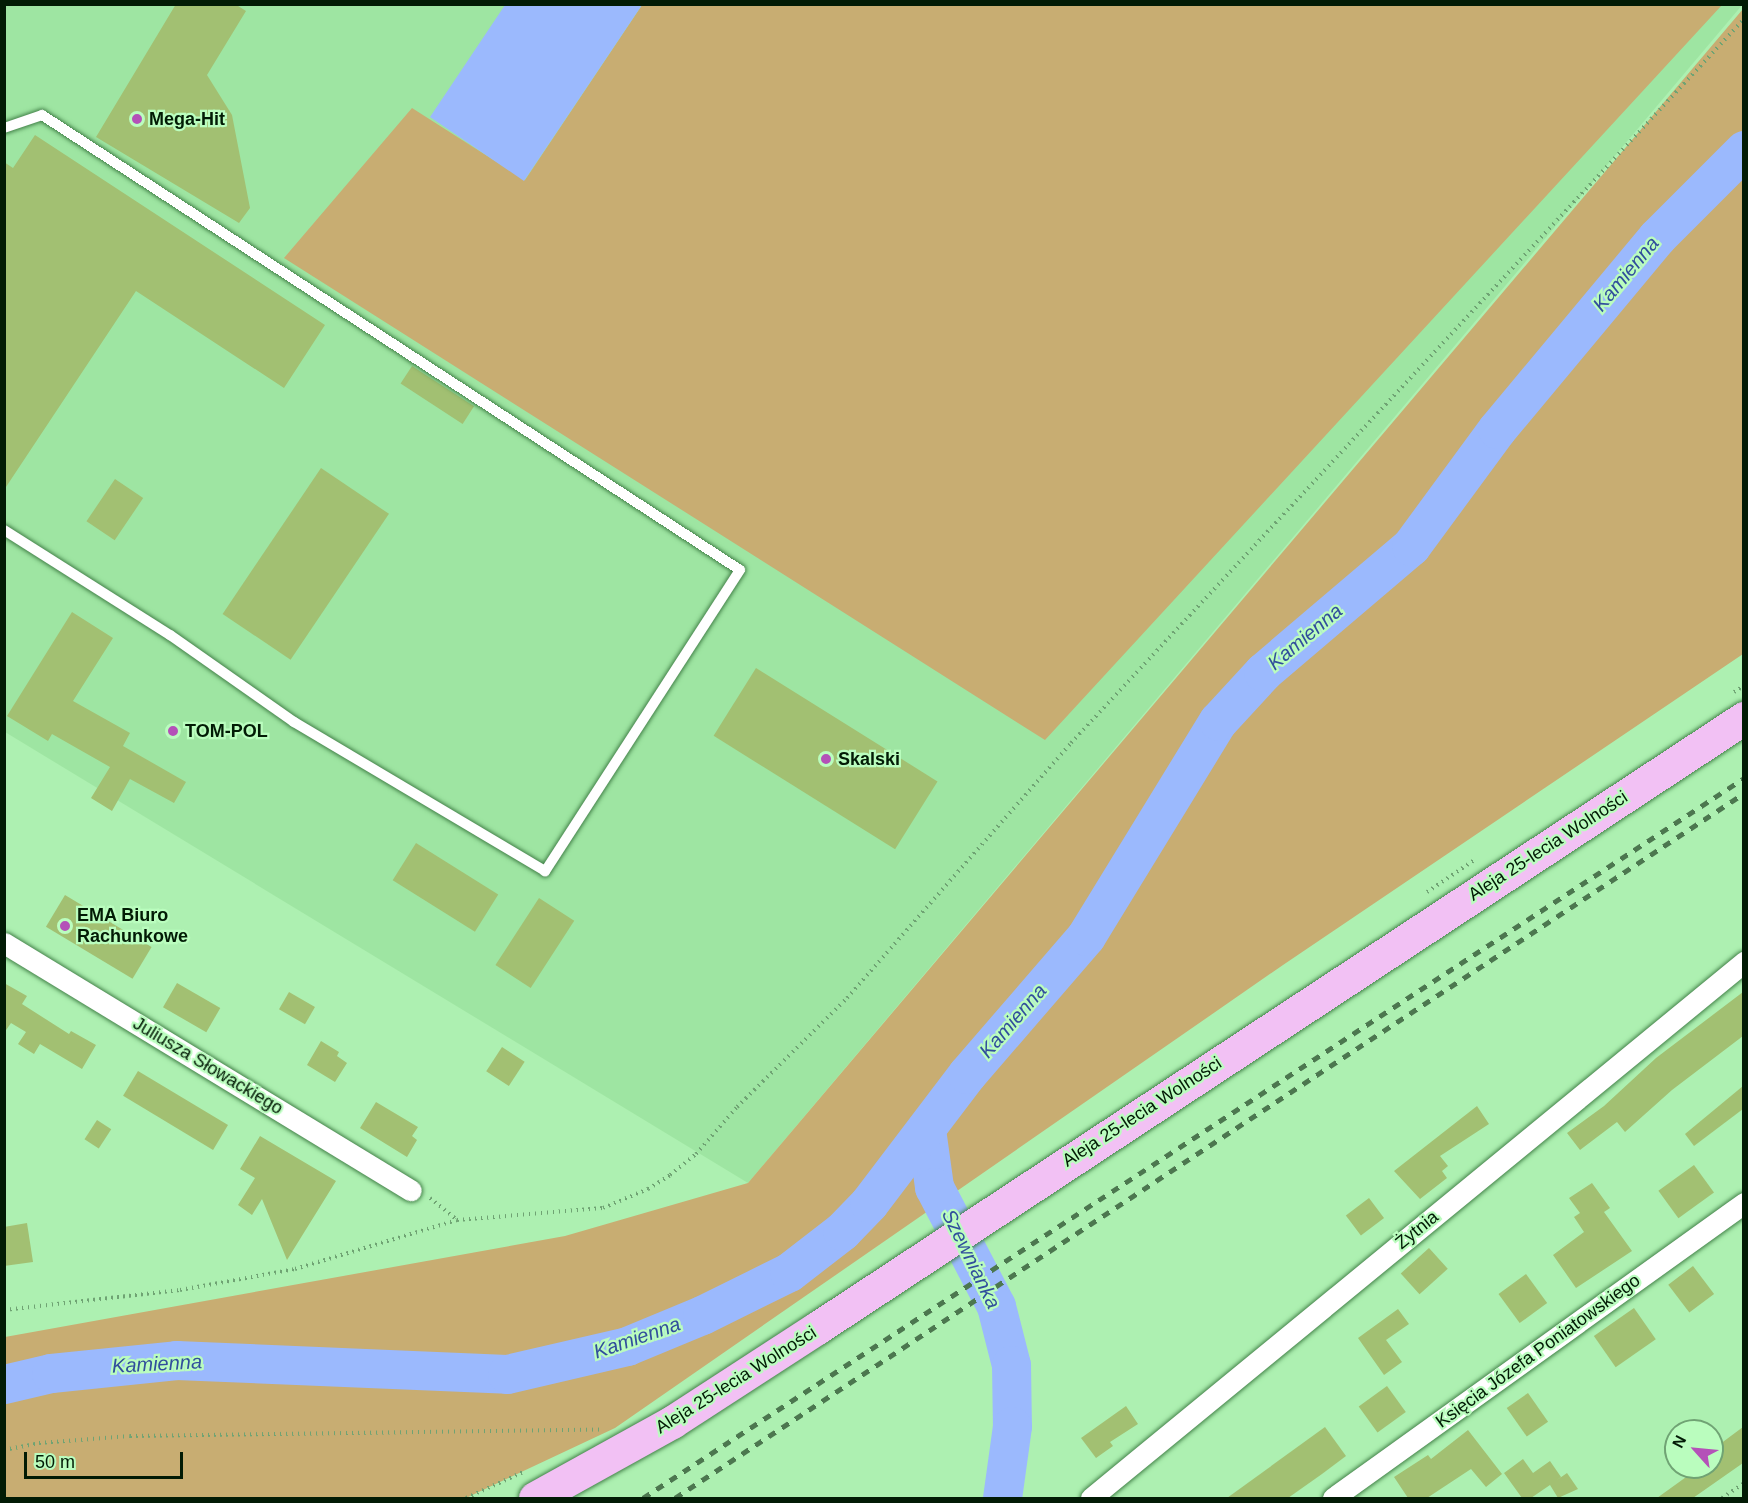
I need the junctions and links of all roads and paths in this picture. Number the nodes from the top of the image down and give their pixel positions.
1 (1743, 19) edge
2 (4, 128) edge
3 (4, 530) edge
4 (1743, 718) edge
5 (4, 943) edge
6 (1743, 962) edge
7 (411, 1190) joint
8 (1743, 1203) edge
9 (457, 1220) junction
10 (4, 1310) edge
11 (615, 1428) dead end
12 (4, 1450) edge
13 (1743, 1483) edge
14 (535, 1498) edge
15 (1091, 1498) edge
16 (1333, 1498) edge
17 (1722, 1498) edge

1 - 9 path
2 - 3 lane
4 - 14 main road, Aleja 25-lecia Wolności
5 - 7 street, Juliusza Słowackiego
6 - 15 street, Żytnia
7 - 9 path
8 - 16 street, Księcia Józefa Poniatowskiego
9 - 10 path
11 - 12 path
13 - 17 path

